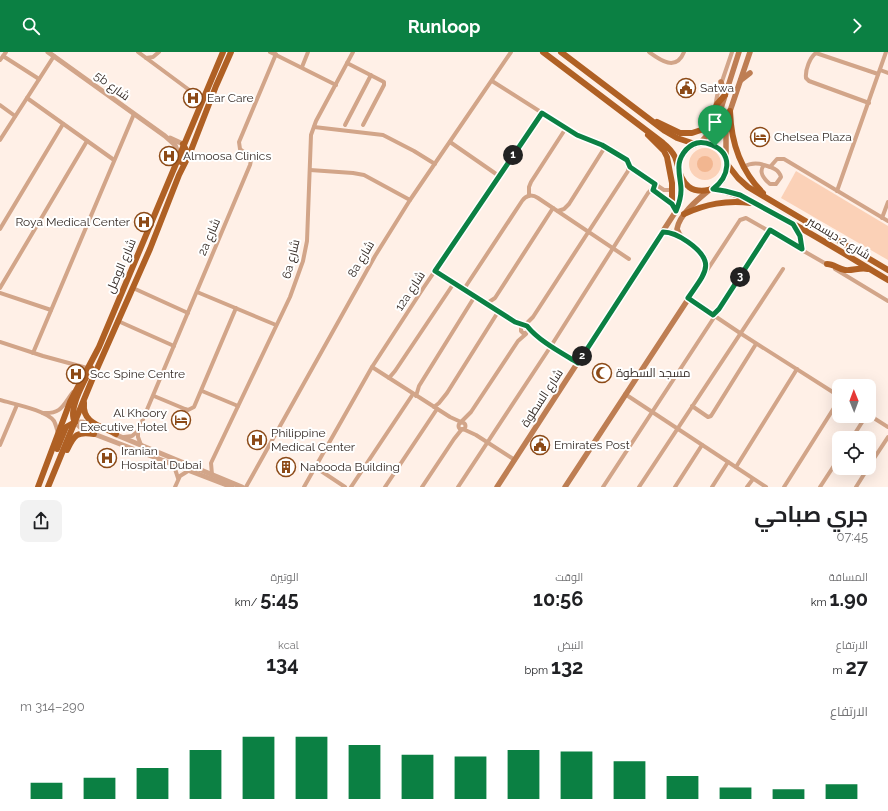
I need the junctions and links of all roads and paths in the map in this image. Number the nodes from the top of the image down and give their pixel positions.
1 (48, 52) edge
2 (138, 52) edge
3 (159, 52) edge
4 (223, 52) edge
5 (231, 52) edge
6 (270, 52) edge
7 (308, 52) edge
8 (353, 52) edge
9 (511, 52) edge
10 (543, 52) edge
11 (561, 52) edge
12 (570, 52) edge
13 (649, 52) edge
14 (684, 52) edge
15 (732, 52) edge
16 (739, 52) edge
17 (750, 52) edge
18 (886, 52) edge
19 (4, 54) edge
20 (276, 54) junction
21 (54, 56) junction
22 (147, 59) junction
23 (0, 60) edge
24 (570, 60) junction
25 (347, 63) junction
26 (302, 67) junction
27 (879, 72) junction
28 (750, 73) dead end
29 (888, 73) edge
30 (371, 75) junction
31 (39, 79) junction
32 (492, 80) junction
33 (741, 80) junction
34 (721, 82) junction
35 (336, 85) junction
36 (725, 95) junction
37 (27, 98) junction
38 (869, 102) junction
39 (0, 105) edge
40 (200, 107) junction
41 (715, 109) junction
42 (730, 111) junction
43 (542, 113) junction
44 (134, 114) junction
45 (15, 116) junction
46 (652, 121) junction
47 (63, 124) junction
48 (363, 124) dead end
49 (345, 125) dead end
50 (640, 126) junction
51 (314, 127) junction
52 (566, 128) junction
53 (165, 136) junction
54 (0, 140) edge
55 (87, 141) junction
56 (450, 142) junction
57 (697, 143) junction
58 (183, 144) junction
59 (605, 147) junction
60 (178, 155) junction
61 (114, 160) junction
62 (726, 161) junction
63 (435, 164) junction
64 (764, 164) junction
65 (630, 167) junction
66 (772, 168) junction
67 (310, 170) junction
68 (745, 170) junction
69 (679, 172) junction
70 (179, 175) junction
71 (499, 176) junction
72 (654, 186) junction
73 (672, 190) junction
74 (710, 190) junction
75 (837, 191) junction
76 (529, 196) junction
77 (768, 199) junction
78 (410, 200) junction
79 (888, 202) edge
80 (672, 204) junction
81 (755, 204) junction
82 (553, 208) junction
83 (558, 211) junction
84 (676, 211) junction
85 (684, 214) junction
86 (882, 218) junction
87 (888, 221) edge
88 (793, 224) junction
89 (0, 229) edge
90 (770, 230) junction
91 (589, 232) junction
92 (663, 232) junction
93 (682, 238) junction
94 (614, 248) junction
95 (802, 249) junction
96 (629, 259) dead end
97 (827, 264) junction
98 (783, 269) dead end
99 (871, 270) junction
100 (888, 270) edge
101 (435, 271) junction
102 (704, 275) junction
103 (888, 280) edge
104 (454, 283) junction
105 (0, 288) edge
106 (133, 288) junction
107 (464, 289) junction
108 (197, 292) junction
109 (0, 293) edge
110 (475, 296) junction
111 (688, 298) junction
112 (888, 301) edge
113 (486, 304) junction
114 (236, 308) junction
115 (51, 310) junction
116 (188, 312) junction
117 (498, 312) junction
118 (714, 316) junction
119 (533, 317) junction
120 (118, 321) junction
121 (276, 325) junction
122 (523, 328) junction
123 (528, 331) junction
124 (740, 333) junction
125 (518, 341) junction
126 (0, 342) edge
127 (756, 344) junction
128 (174, 346) junction
129 (551, 346) junction
130 (33, 353) junction
131 (96, 353) junction
132 (578, 363) junction
133 (372, 367) junction
134 (87, 368) junction
135 (797, 369) junction
136 (389, 378) junction
137 (77, 387) junction
138 (202, 391) junction
139 (832, 392) edge
140 (625, 394) junction
141 (86, 395) junction
142 (415, 395) junction
143 (154, 396) junction
144 (0, 400) edge
145 (17, 405) junction
146 (238, 406) junction
147 (692, 406) junction
148 (435, 408) junction
149 (832, 411) edge
150 (652, 412) junction
151 (41, 413) junction
152 (876, 419) edge
153 (75, 422) junction
154 (462, 426) junction
155 (888, 427) edge
156 (677, 429) junction
157 (138, 431) junction
158 (94, 434) junction
159 (116, 434) junction
160 (58, 435) junction
161 (124, 437) junction
162 (888, 437) edge
163 (487, 442) junction
164 (140, 444) junction
165 (0, 445) edge
166 (702, 445) junction
167 (128, 447) junction
168 (876, 455) edge
169 (515, 460) junction
170 (58, 462) junction
171 (728, 462) junction
172 (210, 463) junction
173 (174, 466) junction
174 (315, 467) junction
175 (736, 467) junction
176 (199, 469) junction
177 (832, 469) edge
178 (188, 471) junction
179 (43, 475) junction
180 (212, 475) junction
181 (863, 475) edge
182 (178, 478) junction
183 (753, 479) junction
184 (787, 482) junction
185 (38, 487) edge
186 (48, 487) edge
187 (175, 487) edge
188 (232, 487) edge
189 (242, 487) edge
190 (246, 487) edge
191 (304, 487) edge
192 (345, 487) edge
193 (352, 487) edge
194 (386, 487) edge
195 (422, 487) edge
196 (458, 487) edge
197 (497, 487) edge
198 (565, 487) edge
199 (603, 487) edge
200 (639, 487) edge
201 (675, 487) edge
202 (712, 487) edge
203 (748, 487) edge
204 (766, 487) edge
205 (784, 487) edge
206 (788, 487) edge
207 (820, 487) edge
208 (856, 487) edge

1 - 21 street, 5b شارع
2 - 22 street
3 - 22 street
4 - 40 main road, شارع الوصل
5 - 70 main road, شارع الوصل
6 - 20 street
7 - 26 street
8 - 25 street, 6a شارع
9 - 32 street, 8a شارع
10 - 50 main road
11 - 24 main road
12 - 24 street
13 - 14 street
15 - 34 street
16 - 36 main road
17 - 33 main road
18 - 27 street
19 - 23 street
19 - 31 street
20 - 26 street
20 - 108 street, 2a شارع
21 - 31 street
21 - 44 street, 5b شارع
22 - 40 street
24 - 46 main road
25 - 30 street
25 - 35 street, 6a شارع
26 - 35 street
27 - 29 street
27 - 38 street
27 - 38 street
28 - 33 main road
30 - 48 street
30 - 49 street
31 - 37 street
32 - 43 street
32 - 56 street, 8a شارع
33 - 42 main road
34 - 36 main road
34 - 41 street
35 - 51 street, 6a شارع
36 - 41 main road
36 - 57 main road
37 - 45 street
37 - 47 street
38 - 75 street
39 - 45 street
40 - 58 main road, شارع الوصل
41 - 46 main road
42 - 62 main road
42 - 68 main road
43 - 52 street
43 - 71 street, 12a شارع
44 - 53 street, 5b شارع
44 - 61 street
45 - 54 street
46 - 57 main road
47 - 55 street
47 - 89 street
50 - 69 main road
50 - 73 main road
51 - 63 street
51 - 67 street, 6a شارع
52 - 59 street
52 - 76 street
53 - 58 street, 5b شارع
53 - 60 street, 5b شارع
55 - 61 street
55 - 105 street
56 - 63 street, 8a شارع
56 - 71 street
57 - 62 main road
57 - 69 main road
58 - 60 main road, شارع الوصل
58 - 70 main road
59 - 65 street
59 - 83 street
60 - 131 main road, شارع الوصل
61 - 115 street
62 - 74 main road
62 - 77 main road, شارع 2 ديسمبر
63 - 78 street, 8a شارع
64 - 66 street
64 - 66 street
64 - 68 street
65 - 72 street
65 - 91 street
66 - 75 street
67 - 78 street
67 - 121 street, 6a شارع
68 - 77 main road
69 - 74 main road
69 - 84 main road, شارع السطوة
70 - 106 main road, شارع الوصل
71 - 101 street, 12a شارع
72 - 73 street
72 - 80 street
72 - 94 street
73 - 80 main road
74 - 81 main road, شارع 2 ديسمبر
74 - 85 main road
75 - 86 street
76 - 82 street
76 - 107 street
77 - 100 main road, شارع 2 ديسمبر
78 - 190 street, 8a شارع
79 - 86 street
80 - 84 main road
81 - 85 main road
81 - 88 main road, شارع 2 ديسمبر
82 - 83 street
82 - 113 street
83 - 91 street
84 - 92 main road, شارع السطوة
85 - 93 main road
86 - 87 street
88 - 95 main road
88 - 99 main road, شارع 2 ديسمبر
90 - 95 street
90 - 102 street
90 - 118 street
91 - 94 street
91 - 119 street
92 - 93 main road
92 - 132 main road, شارع السطوة
93 - 102 main road
94 - 96 street
94 - 129 street
95 - 97 street
97 - 99 main road
97 - 112 street
98 - 124 street
99 - 103 main road, شارع 2 ديسمبر
101 - 104 street
101 - 133 street, 12a شارع
102 - 111 main road
104 - 107 street
104 - 136 street
106 - 116 street
106 - 120 main road, شارع الوصل
107 - 110 street
108 - 114 street
108 - 116 street, 2a شارع
109 - 115 street
110 - 113 street
110 - 142 street
111 - 118 street
111 - 140 main road
113 - 117 street
114 - 121 street
114 - 138 street
115 - 130 street
116 - 128 street, 2a شارع
117 - 122 street
117 - 148 street
118 - 124 street
118 - 150 street
119 - 122 street
119 - 123 street
120 - 128 street
120 - 141 main road, شارع الوصل
121 - 146 street, 6a شارع
122 - 123 street
122 - 123 street
122 - 125 street
123 - 125 street
123 - 129 street
124 - 127 street
124 - 147 street
125 - 154 street
126 - 130 street
127 - 135 street
127 - 147 street
128 - 143 street, 2a شارع
129 - 132 street
129 - 163 street
130 - 134 street
131 - 134 main road, شارع الوصل
131 - 153 main road
132 - 169 main road, شارع السطوة
133 - 136 street
133 - 174 street, 12a شارع
134 - 137 main road, شارع الوصل
135 - 139 street
135 - 175 street
136 - 142 street
137 - 151 street
137 - 160 main road, شارع الوصل
138 - 143 street
138 - 146 street
140 - 150 street
140 - 198 main road
141 - 153 main road, شارع الوصل
141 - 159 main road
142 - 148 street
142 - 193 street
143 - 157 street, 2a شارع
144 - 145 street
145 - 151 street
145 - 165 street
146 - 172 street, 6a شارع
147 - 156 street
148 - 154 street
148 - 194 street
149 - 184 street
150 - 156 street
150 - 199 street
151 - 160 street
152 - 155 street
153 - 158 street
153 - 159 street
153 - 170 main road, شارع الوصل
153 - 179 main road
154 - 163 street
154 - 195 street
156 - 166 street
156 - 200 street
157 - 161 street
157 - 164 street
158 - 167 street
158 - 170 main road
159 - 161 street
160 - 179 main road, شارع الوصل
161 - 164 street
162 - 168 street
163 - 169 street
163 - 196 street
164 - 167 street
164 - 176 street
166 - 171 street
166 - 201 street
167 - 173 street
169 - 197 main road, شارع السطوة
170 - 186 main road, شارع الوصل
171 - 175 street
171 - 202 street
172 - 176 street
172 - 180 street
173 - 178 street
173 - 182 street
174 - 191 street, 12a شارع
174 - 192 street
175 - 183 street
176 - 180 street
177 - 207 street
178 - 182 street
178 - 188 street
179 - 185 main road, شارع الوصل
180 - 189 street
181 - 208 street
182 - 187 street
183 - 203 street
183 - 204 street
184 - 205 street
184 - 206 street

